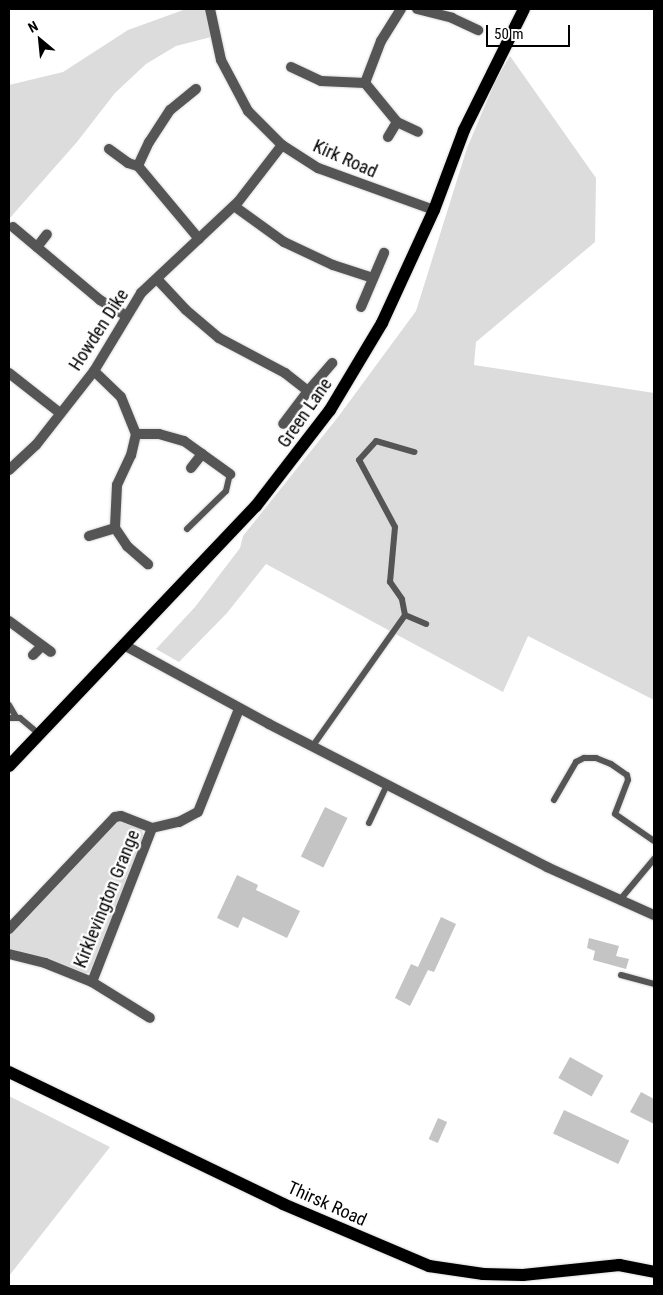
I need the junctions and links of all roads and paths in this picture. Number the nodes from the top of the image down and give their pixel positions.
1 (210, 9) edge
2 (401, 9) edge
3 (417, 9) edge
4 (524, 9) edge
5 (454, 13) edge
6 (478, 30) dead end
7 (291, 67) dead end
8 (365, 83) junction
9 (196, 89) dead end
10 (397, 122) junction
11 (418, 132) dead end
12 (388, 137) dead end
13 (282, 145) junction
14 (109, 149) dead end
15 (138, 166) junction
16 (234, 206) junction
17 (434, 210) junction
18 (13, 227) dead end
19 (47, 234) dead end
20 (199, 239) junction
21 (37, 247) junction
22 (384, 253) dead end
23 (373, 278) junction
24 (157, 279) junction
25 (361, 307) dead end
26 (127, 316) junction
27 (332, 364) dead end
28 (94, 371) junction
29 (9, 372) edge
30 (308, 391) junction
31 (60, 413) junction
32 (283, 424) dead end
33 (136, 434) junction
34 (414, 452) dead end
35 (202, 454) junction
36 (191, 468) dead end
37 (9, 470) edge
38 (230, 474) joint
39 (114, 528) junction
40 (187, 529) dead end
41 (89, 536) dead end
42 (148, 564) dead end
43 (405, 615) junction
44 (9, 621) edge
45 (426, 624) dead end
46 (124, 645) junction
47 (42, 646) junction
48 (51, 652) dead end
49 (33, 655) dead end
50 (9, 705) edge
51 (240, 709) junction
52 (12, 718) edge
53 (39, 734) junction
54 (312, 747) junction
55 (9, 766) edge
56 (387, 785) junction
57 (554, 800) dead end
58 (369, 823) dead end
59 (152, 828) junction
60 (654, 841) edge
61 (654, 859) edge
62 (619, 901) junction
63 (654, 915) edge
64 (9, 929) edge
65 (9, 954) edge
66 (621, 975) dead end
67 (92, 982) junction
68 (654, 984) edge
69 (150, 1018) dead end
70 (9, 1072) edge
71 (654, 1272) edge

1 - 13 street, Kirk Road
2 - 8 street
3 - 5 street
4 - 17 main road, Green Lane
5 - 6 street
7 - 8 street
8 - 10 street
9 - 15 street
10 - 11 street
10 - 12 street
13 - 16 street, Howden Dike
13 - 17 street, Kirk Road
14 - 15 street
15 - 20 street
16 - 20 street, Howden Dike
16 - 23 street
17 - 46 main road, Green Lane
18 - 21 street
19 - 21 street
20 - 24 street, Howden Dike
21 - 26 street
22 - 23 street
23 - 25 street
24 - 26 street, Howden Dike
24 - 30 street
26 - 28 street, Howden Dike
27 - 30 street
28 - 31 street, Howden Dike
28 - 33 street
29 - 31 street
30 - 32 street
31 - 37 street, Howden Dike
33 - 35 street
33 - 39 street
34 - 43 lane
35 - 36 street
35 - 38 street
38 - 40 lane
39 - 41 street
39 - 42 street
43 - 45 lane
43 - 54 lane
44 - 47 street
46 - 51 street
46 - 53 main road, Green Lane
47 - 48 street
47 - 49 street
50 - 52 lane
51 - 54 street
51 - 59 street, Kirklevington Grange
52 - 53 lane
53 - 55 main road, Green Lane
54 - 56 street
56 - 58 lane
56 - 62 street
57 - 60 lane
59 - 64 street, Kirklevington Grange
59 - 67 street, Kirklevington Grange
61 - 62 lane
62 - 63 street
65 - 67 street, Kirklevington Grange
66 - 68 lane
67 - 69 street, Kirklevington Grange
70 - 71 main road, Thirsk Road

